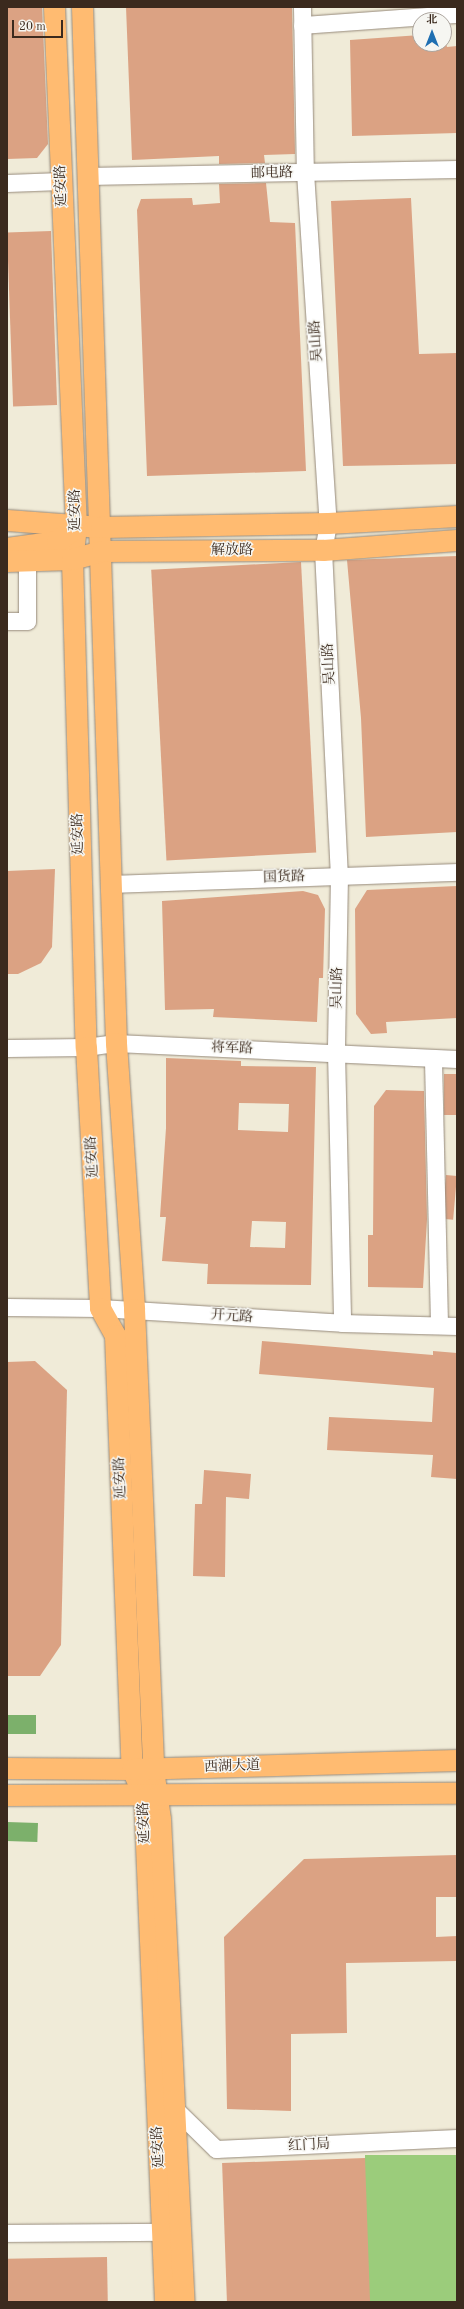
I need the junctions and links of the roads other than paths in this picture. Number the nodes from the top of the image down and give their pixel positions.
1 (54, 7) edge
2 (82, 7) edge
3 (302, 7) edge
4 (457, 14) edge
5 (302, 24) junction
6 (457, 169) edge
7 (304, 172) junction
8 (87, 176) junction
9 (61, 181) junction
10 (7, 183) edge
11 (457, 516) edge
12 (7, 520) edge
13 (328, 523) junction
14 (76, 527) junction
15 (101, 527) junction
16 (7, 539) edge
17 (457, 540) edge
18 (7, 548) edge
19 (323, 550) junction
20 (102, 551) junction
21 (72, 559) junction
22 (17, 561) edge
23 (7, 621) edge
24 (457, 872) edge
25 (339, 875) junction
26 (111, 884) junction
27 (116, 1043) junction
28 (86, 1047) junction
29 (7, 1048) edge
30 (336, 1052) junction
31 (457, 1059) edge
32 (433, 1060) junction
33 (7, 1307) edge
34 (100, 1308) junction
35 (134, 1309) junction
36 (342, 1323) junction
37 (439, 1324) junction
38 (457, 1326) edge
39 (457, 1760) edge
40 (7, 1768) edge
41 (132, 1769) junction
42 (153, 1769) junction
43 (457, 1793) edge
44 (7, 1795) edge
45 (151, 1796) junction
46 (176, 2110) junction
47 (457, 2138) edge
48 (162, 2232) junction
49 (7, 2233) edge
50 (165, 2302) edge
51 (184, 2302) edge

1 - 9 main road, 延安路
2 - 8 main road, 延安路
3 - 5 street, 吴山路
4 - 5 street
5 - 7 street, 吴山路
6 - 7 street, 邮电路
7 - 8 street, 邮电路
7 - 13 street, 吴山路
8 - 15 main road, 延安路
9 - 10 street
9 - 14 main road, 延安路
11 - 13 main road, 解放路
12 - 14 main road
13 - 15 main road, 解放路
13 - 19 street, 吴山路
14 - 15 main road, 解放路
14 - 16 main road
14 - 18 main road
14 - 21 main road, 延安路
15 - 20 main road, 延安路
17 - 19 main road, 解放路
19 - 20 main road, 解放路
19 - 25 street, 吴山路
20 - 21 main road, 解放路
20 - 26 main road, 延安路
21 - 22 main road, 解放路
21 - 28 main road, 延安路
22 - 23 street
24 - 25 street, 国货路
25 - 26 street, 国货路
25 - 30 street, 吴山路
26 - 27 main road, 延安路
27 - 28 street, 将军路
27 - 30 street, 将军路
27 - 35 main road, 延安路
28 - 29 street, 将军路
28 - 34 main road, 延安路
30 - 32 street, 将军路
30 - 36 street, 吴山路
31 - 32 street, 将军路
32 - 37 street
33 - 34 street, 开元路
34 - 35 street, 开元路
34 - 41 main road, 延安路
35 - 36 street, 开元路
35 - 42 main road, 延安路
36 - 37 street, 开元路
37 - 38 street, 开元路
39 - 42 main road, 西湖大道
40 - 41 main road, 西湖大道
41 - 42 main road, 西湖大道
41 - 45 main road, 延安路
42 - 45 main road, 延安路
43 - 45 main road, 西湖大道
44 - 45 main road, 西湖大道
45 - 46 main road, 延安路
45 - 48 main road, 延安路
46 - 47 street, 红门局
46 - 51 main road, 延安路
48 - 49 street
48 - 50 main road, 延安路

